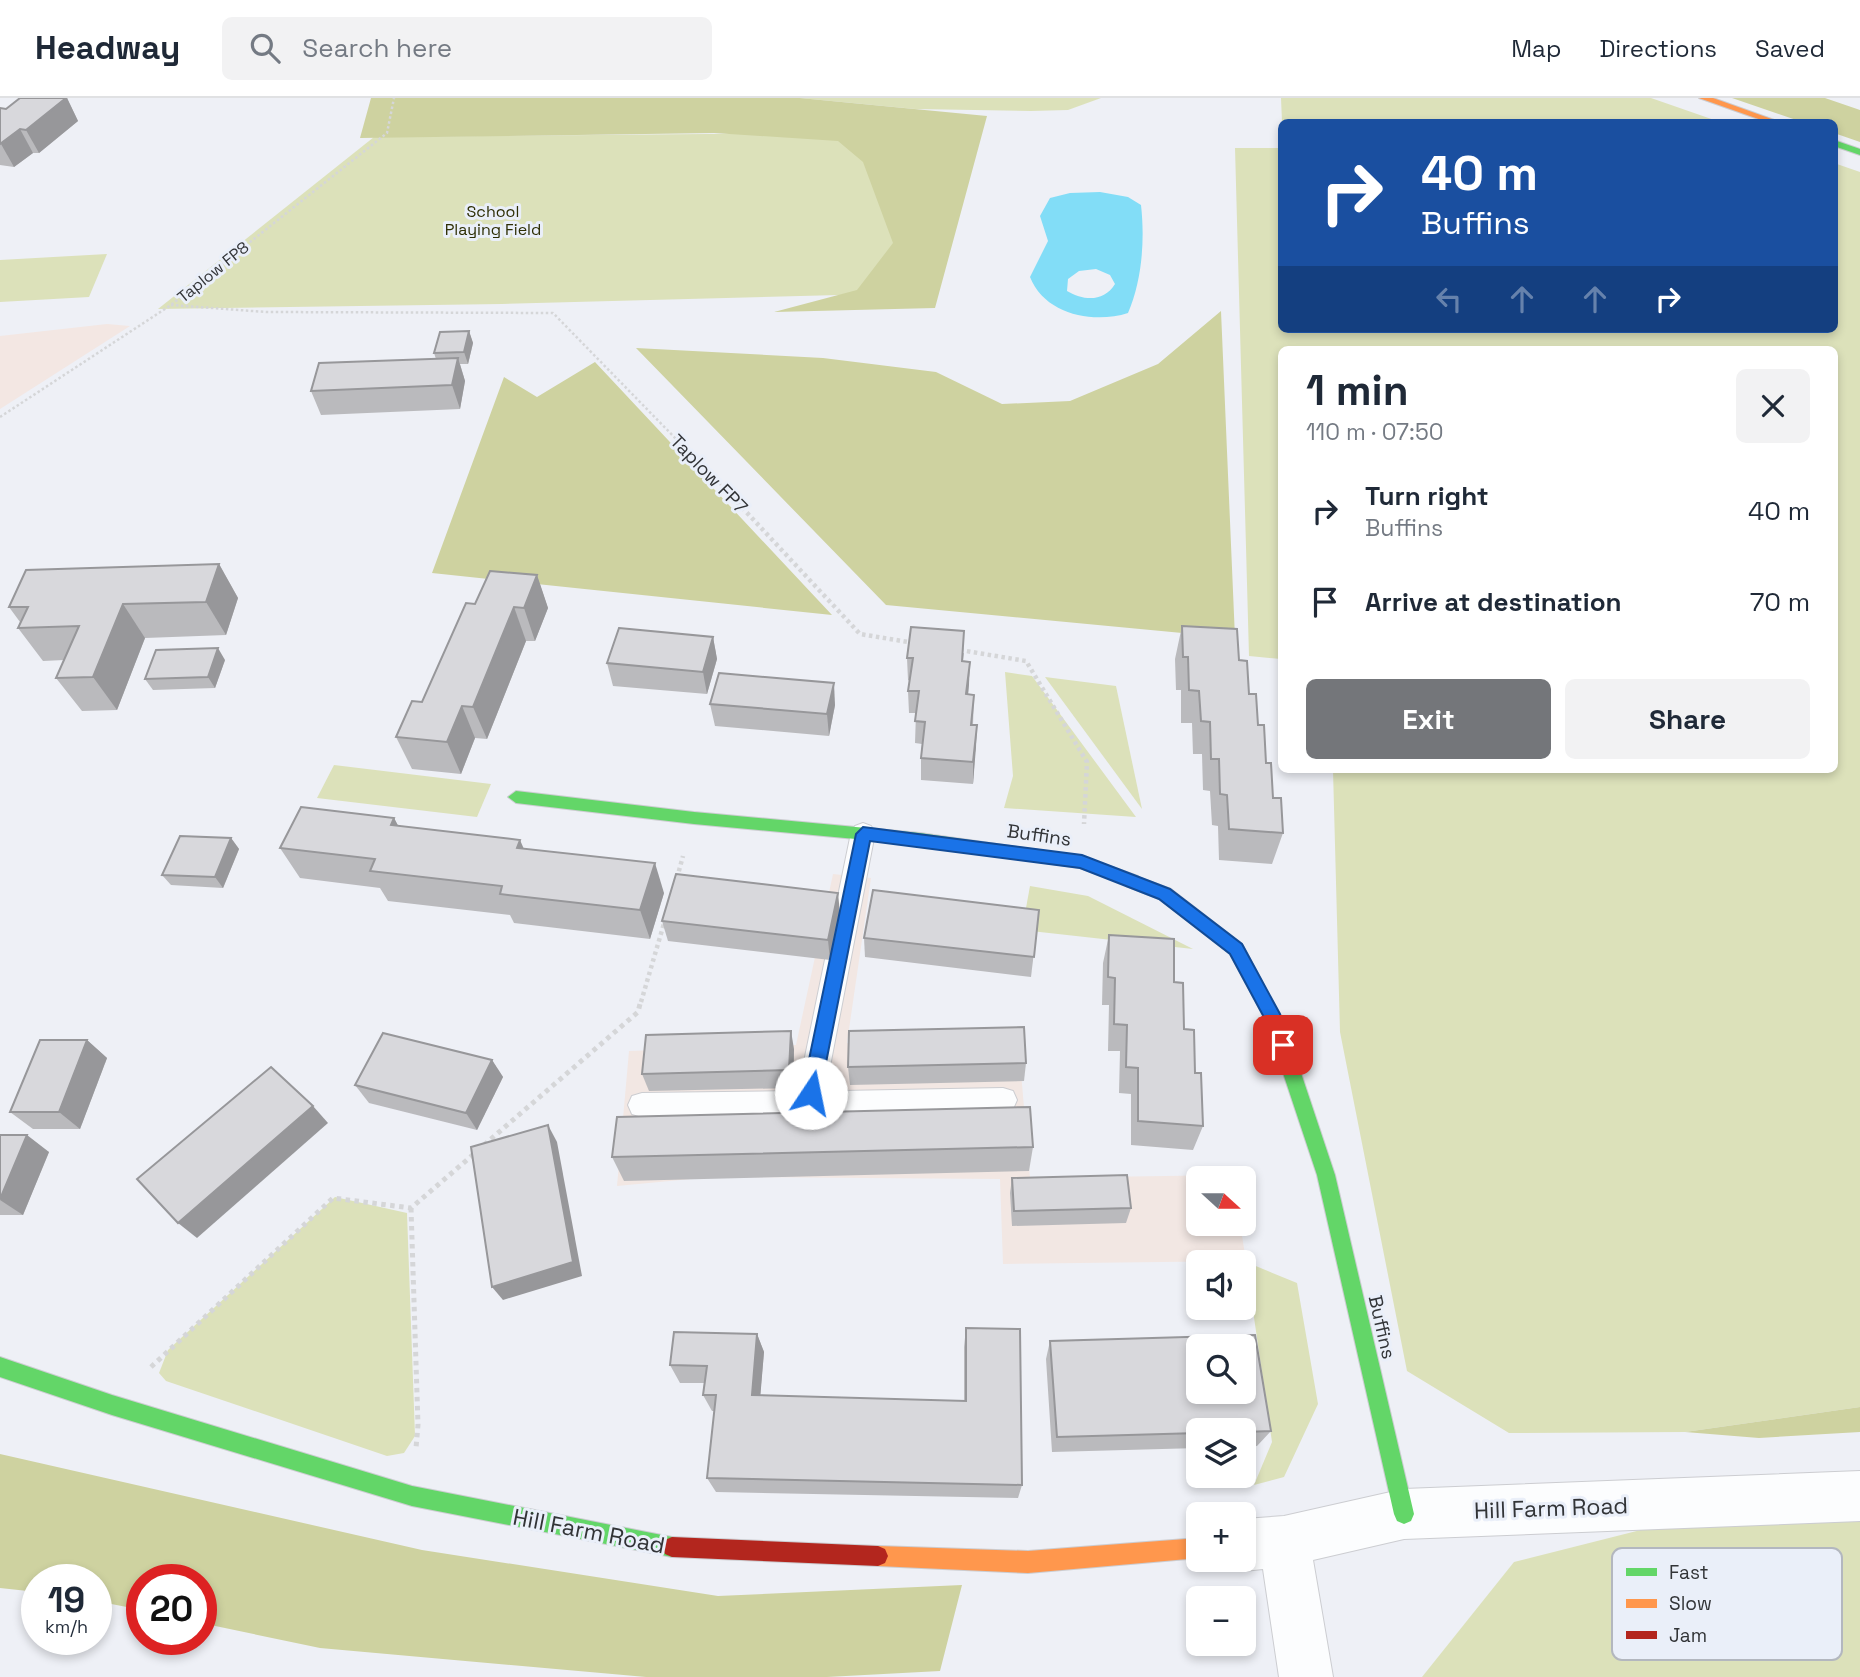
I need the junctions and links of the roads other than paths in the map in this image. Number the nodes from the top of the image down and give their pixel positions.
1 (1704, 98) edge
2 (1766, 119) edge
3 (1838, 144) edge
4 (1860, 152) edge
5 (516, 797) dead end
6 (863, 834) junction
7 (811, 1093) junction
8 (1003, 1100) dead end
9 (642, 1105) dead end
10 (0, 1367) edge
11 (1860, 1496) edge
12 (1404, 1514) junction
13 (1264, 1543) edge
14 (1186, 1549) edge
15 (1306, 1677) edge

1 - 2 street
3 - 4 street
5 - 6 street, Buffins
6 - 7 lane
6 - 12 street, Buffins
7 - 8 lane
7 - 9 lane
10 - 14 street, Hill Farm Road
11 - 12 street, Hill Farm Road
12 - 13 street, Hill Farm Road
13 - 15 street

